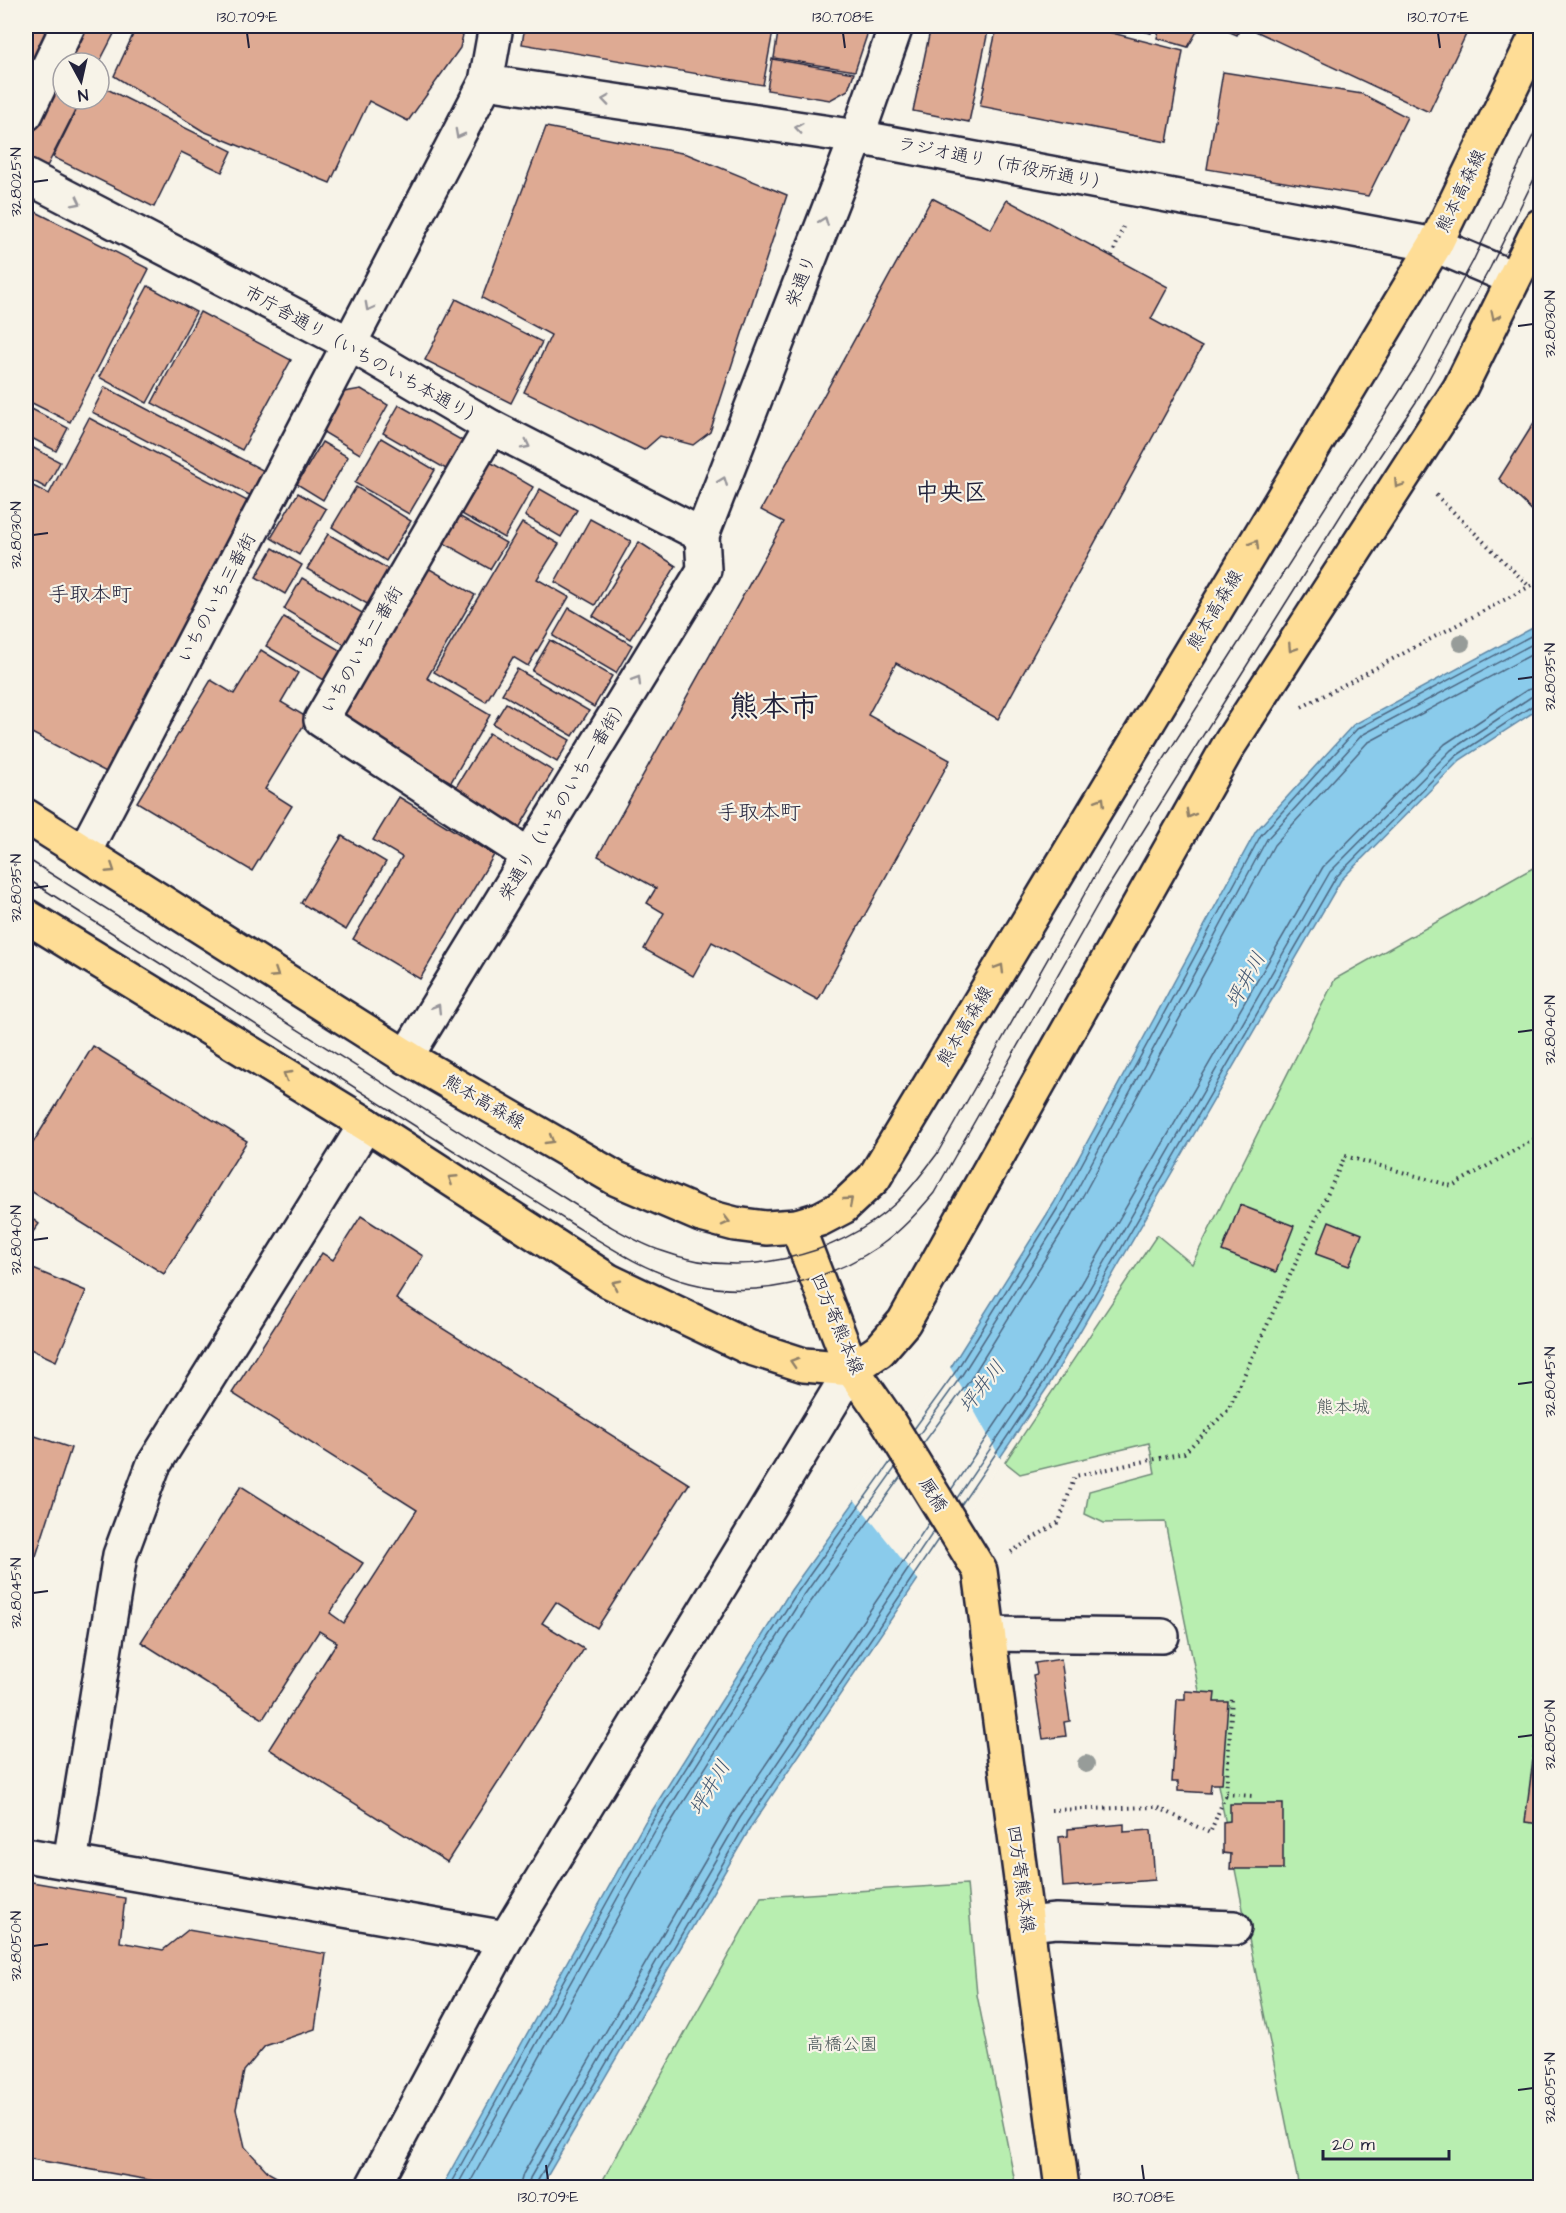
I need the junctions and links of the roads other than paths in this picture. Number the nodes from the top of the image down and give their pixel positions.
1 (68, 26) edge
2 (496, 26) edge
3 (896, 26) edge
4 (1540, 28) edge
5 (486, 82) junction
6 (26, 114) edge
7 (857, 137) junction
8 (26, 176) edge
9 (1540, 226) edge
10 (1435, 245) junction
11 (1513, 278) junction
12 (350, 344) junction
13 (491, 427) junction
14 (702, 536) junction
15 (26, 816) edge
16 (84, 852) junction
17 (530, 856) junction
18 (26, 916) edge
19 (406, 1057) junction
20 (366, 1124) junction
21 (797, 1226) junction
22 (852, 1369) junction
23 (886, 1418) joint
24 (980, 1572) joint
25 (988, 1634) junction
26 (1162, 1636) dead end
27 (26, 1855) edge
28 (69, 1862) junction
29 (1027, 1924) junction
30 (1234, 1928) dead end
31 (506, 1938) junction
32 (372, 2187) edge
33 (1062, 2187) edge

1 - 6 street
2 - 5 street, いちのいち三番街
3 - 7 street, 栄通り
4 - 10 main road, 熊本高森線
7 -> 5 street, ラジオ通り（市役所通り）
5 -> 12 street, いちのいち三番街
7 - 10 street, ラジオ通り（市役所通り）
14 -> 7 street, 栄通り
8 -> 12 street, 市庁舎通り（いちのいち本通り）
9 - 11 main road
10 - 11 street, ラジオ通り（市役所通り）
21 -> 10 main road, 熊本高森線
11 -> 22 main road
12 - 13 street, 市庁舎通り（いちのいち本通り）
12 - 16 street, いちのいち三番街
13 -> 14 street, 市庁舎通り（いちのいち本通り）
13 - 17 street, いちのいち二番街
17 -> 14 street, 栄通り（いちのいち一番街）
15 - 16 main road, 熊本高森線
16 -> 19 main road, 熊本高森線
19 -> 17 street, 栄通り（いちのいち一番街）
20 -> 18 main road
19 -> 21 main road, 熊本高森線
22 -> 20 main road
20 - 28 street
21 - 22 main road, 四方寄熊本線
22 - 23 main road, 四方寄熊本線
22 - 31 street
23 - 24 main road, 厩橋
24 - 25 main road, 四方寄熊本線
25 - 26 street
25 - 29 main road, 四方寄熊本線
27 - 28 street
28 - 31 street
29 - 30 street
29 - 33 main road, 四方寄熊本線
31 - 32 street

